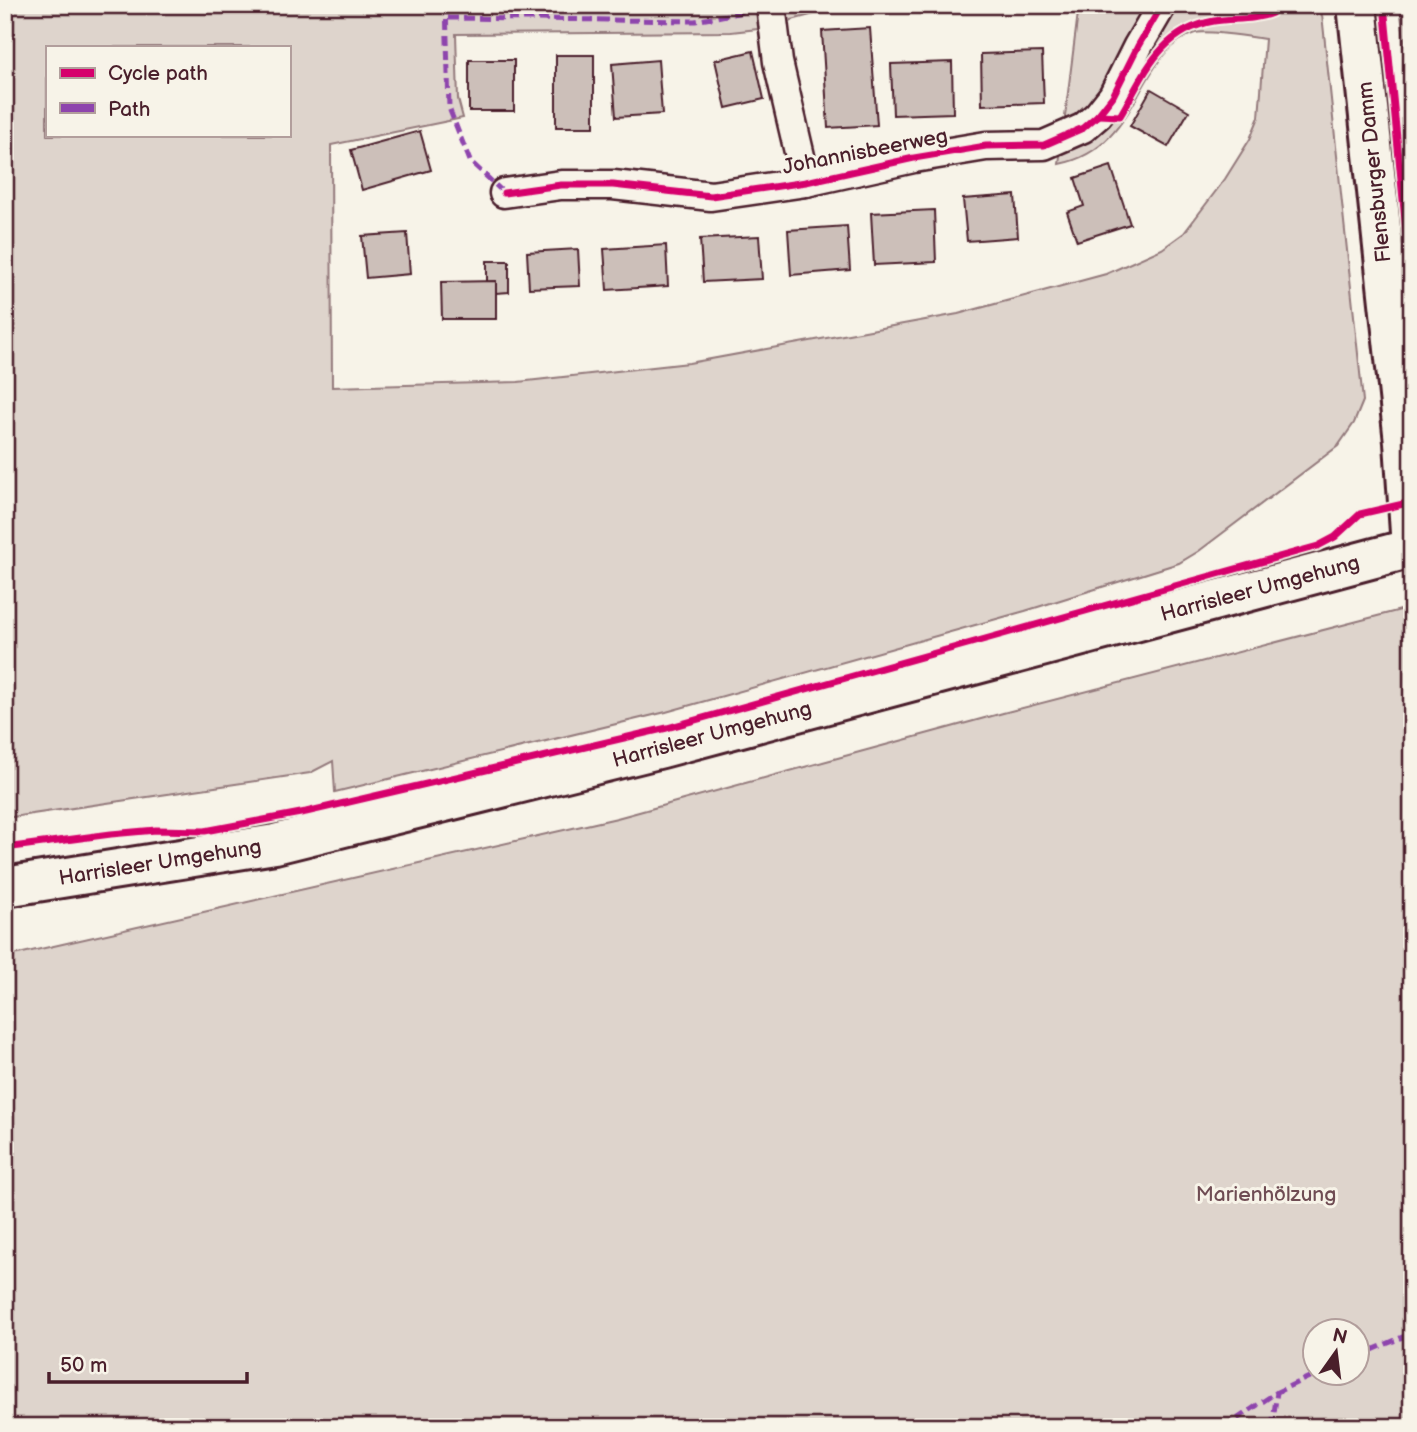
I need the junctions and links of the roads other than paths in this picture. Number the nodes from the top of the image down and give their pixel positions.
1 (771, 5) edge
2 (1163, 5) edge
3 (1357, 5) edge
4 (806, 182) junction
5 (504, 193) dead end
6 (1397, 386) junction
7 (1412, 422) edge
8 (1411, 548) edge
9 (5, 873) edge
10 (46, 879) junction
11 (5, 887) edge

1 - 4 street
2 - 4 street, Johannisbeerweg
3 - 6 main road, Flensburger Damm
4 - 5 street, Johannisbeerweg
6 - 7 main road
6 - 8 main road, Flensburger Damm
8 - 10 main road, Harrisleer Umgehung
9 - 10 main road
10 - 11 main road, Harrisleer Umgehung

